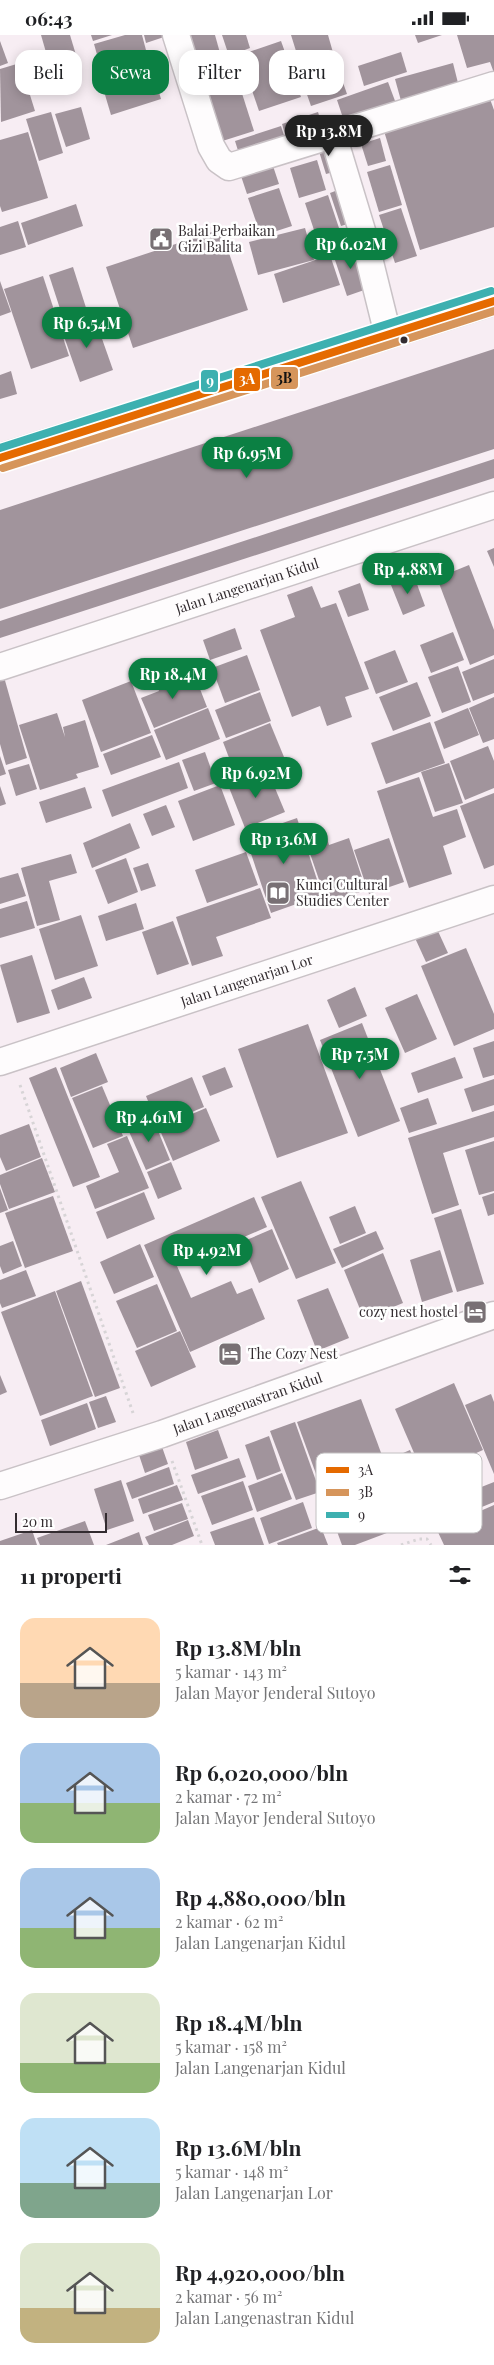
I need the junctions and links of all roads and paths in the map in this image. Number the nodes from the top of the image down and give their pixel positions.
1 (176, 35) edge
2 (494, 85) edge
3 (333, 135) junction
4 (494, 301) edge
5 (388, 335) junction
6 (0, 458) edge
7 (494, 505) edge
8 (0, 667) edge
9 (494, 899) edge
10 (6, 1061) edge
11 (494, 1315) edge
12 (152, 1437) junction
13 (0, 1486) edge
14 (202, 1545) edge
15 (401, 1545) edge
16 (431, 1545) edge

1 - 3 street
2 - 3 street
3 - 5 street
4 - 5 main road
5 - 6 main road
7 - 8 street, Jalan Langenarjan Kidul
9 - 10 street, Jalan Langenarjan Lor
10 - 12 path
11 - 12 street, Jalan Langenastran Kidul
12 - 13 street, Jalan Langenastran Kidul
12 - 14 path
15 - 16 path

